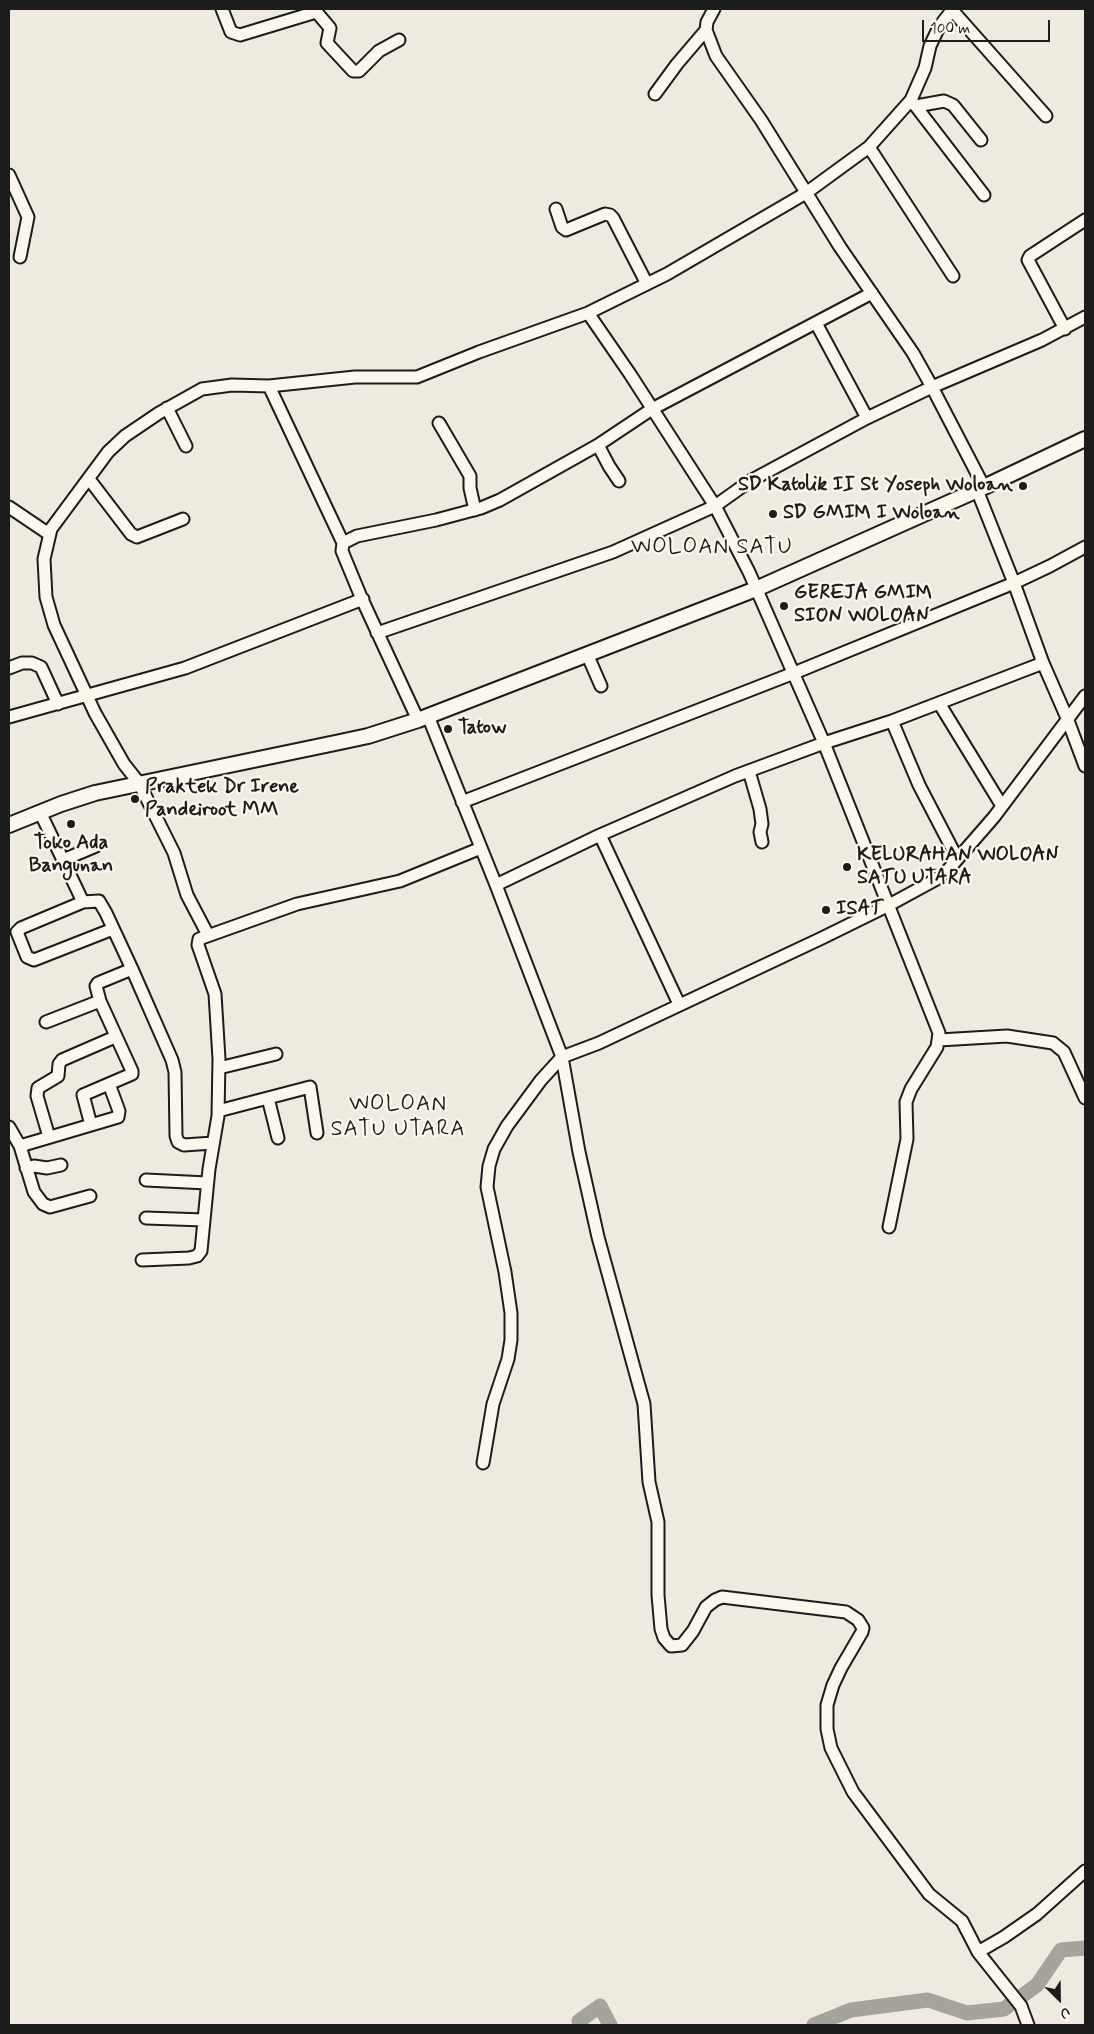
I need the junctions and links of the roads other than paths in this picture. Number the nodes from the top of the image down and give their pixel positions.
1 (222, 9) edge
2 (714, 9) edge
3 (952, 9) edge
4 (315, 10) edge
5 (706, 30) junction
6 (399, 40) dead end
7 (655, 94) dead end
8 (913, 103) junction
9 (1046, 116) dead end
10 (981, 140) dead end
11 (869, 147) junction
12 (9, 175) edge
13 (806, 193) junction
14 (984, 195) dead end
15 (556, 209) dead end
16 (1085, 220) edge
17 (20, 257) dead end
18 (953, 276) dead end
19 (646, 284) junction
20 (872, 293) junction
21 (588, 313) junction
22 (1085, 317) edge
23 (816, 323) junction
24 (1065, 329) junction
25 (269, 386) junction
26 (932, 387) junction
27 (167, 408) junction
28 (652, 409) junction
29 (867, 418) junction
30 (439, 423) dead end
31 (1085, 439) edge
32 (598, 445) junction
33 (186, 446) dead end
34 (89, 479) junction
35 (619, 481) dead end
36 (980, 488) junction
37 (715, 506) junction
38 (9, 507) edge
39 (475, 510) junction
40 (183, 520) dead end
41 (49, 534) junction
42 (343, 543) junction
43 (1085, 547) edge
44 (1014, 583) junction
45 (756, 589) junction
46 (363, 599) junction
47 (377, 633) junction
48 (587, 654) junction
49 (1043, 663) junction
50 (9, 668) edge
51 (794, 673) junction
52 (601, 686) dead end
53 (1085, 696) edge
54 (87, 697) junction
55 (939, 703) junction
56 (58, 704) junction
57 (9, 717) edge
58 (423, 718) junction
59 (1068, 718) junction
60 (892, 720) junction
61 (824, 743) junction
62 (1085, 766) edge
63 (748, 771) junction
64 (138, 783) junction
65 (462, 802) junction
66 (1002, 806) junction
67 (40, 812) junction
68 (9, 825) edge
69 (600, 834) junction
70 (762, 842) dead end
71 (96, 846) dead end
72 (481, 848) junction
73 (957, 858) junction
74 (63, 860) junction
75 (496, 885) junction
76 (83, 902) junction
77 (889, 906) junction
78 (113, 929) junction
79 (208, 935) junction
80 (132, 969) junction
81 (100, 1001) junction
82 (679, 1004) junction
83 (46, 1022) dead end
84 (115, 1037) junction
85 (939, 1040) junction
86 (276, 1054) dead end
87 (562, 1057) junction
88 (219, 1068) junction
89 (109, 1084) junction
90 (268, 1098) junction
91 (1085, 1098) edge
92 (218, 1111) junction
93 (91, 1125) junction
94 (9, 1128) edge
95 (317, 1133) dead end
96 (49, 1137) junction
97 (278, 1138) dead end
98 (213, 1143) junction
99 (20, 1146) junction
100 (61, 1165) dead end
101 (26, 1168) junction
102 (146, 1180) dead end
103 (207, 1183) junction
104 (90, 1196) dead end
105 (146, 1218) dead end
106 (204, 1220) junction
107 (889, 1227) dead end
108 (142, 1260) dead end
109 (483, 1463) dead end
110 (1085, 1871) edge
111 (978, 1952) junction
112 (1028, 2025) edge

1 - 4 street
2 - 5 street
3 - 8 street
3 - 9 street
4 - 6 street
5 - 7 street
5 - 13 street
8 - 10 street
8 - 11 street
8 - 14 street
11 - 13 street
11 - 18 street
12 - 17 street
13 - 19 street
13 - 20 street
15 - 19 street
16 - 24 street
19 - 21 street
20 - 23 street
20 - 26 street
21 - 25 street
21 - 28 street
22 - 24 street
23 - 28 street
23 - 29 street
24 - 26 street
25 - 27 street
25 - 42 street
26 - 29 street
26 - 36 street
27 - 33 street
27 - 34 street
28 - 32 street
28 - 37 street
29 - 37 street
30 - 39 street
31 - 36 main road
32 - 35 street
32 - 39 street
34 - 40 street
34 - 41 street
36 - 44 street
36 - 45 main road
37 - 45 street
37 - 47 street
38 - 41 street
39 - 42 street
41 - 54 street
42 - 46 street
43 - 44 street
44 - 49 street
44 - 51 street
45 - 48 main road
45 - 51 street
46 - 47 street
46 - 54 street
47 - 58 street
48 - 52 street
48 - 58 main road
49 - 55 street
49 - 59 street
50 - 56 street
51 - 61 street
51 - 65 street
53 - 59 street
54 - 56 street
54 - 64 street
55 - 60 street
55 - 66 street
56 - 57 street
58 - 64 main road
58 - 65 street
59 - 62 street
59 - 66 street
60 - 61 street
60 - 73 street
61 - 63 street
61 - 77 street
63 - 69 street
63 - 70 street
64 - 67 main road
64 - 79 street
65 - 72 street
66 - 73 street
67 - 68 main road
67 - 74 street
69 - 75 street
69 - 82 street
71 - 74 street
72 - 75 street
72 - 79 street
73 - 77 street
74 - 76 street
75 - 87 street
76 - 78 street
76 - 78 street
77 - 82 street
77 - 85 street
78 - 80 street
79 - 88 street
80 - 81 street
80 - 98 street
81 - 83 street
81 - 84 street
82 - 87 street
84 - 89 street
84 - 96 street
85 - 91 street
85 - 107 street
86 - 88 street
87 - 109 street
87 - 111 street
88 - 92 street
89 - 93 street
89 - 93 street
90 - 92 street
90 - 95 street
90 - 97 street
92 - 98 street
93 - 96 street
94 - 99 street
96 - 99 street
98 - 103 street
99 - 101 street
100 - 101 street
101 - 104 street
102 - 103 street
103 - 106 street
105 - 106 street
106 - 108 street
110 - 111 street
111 - 112 street

